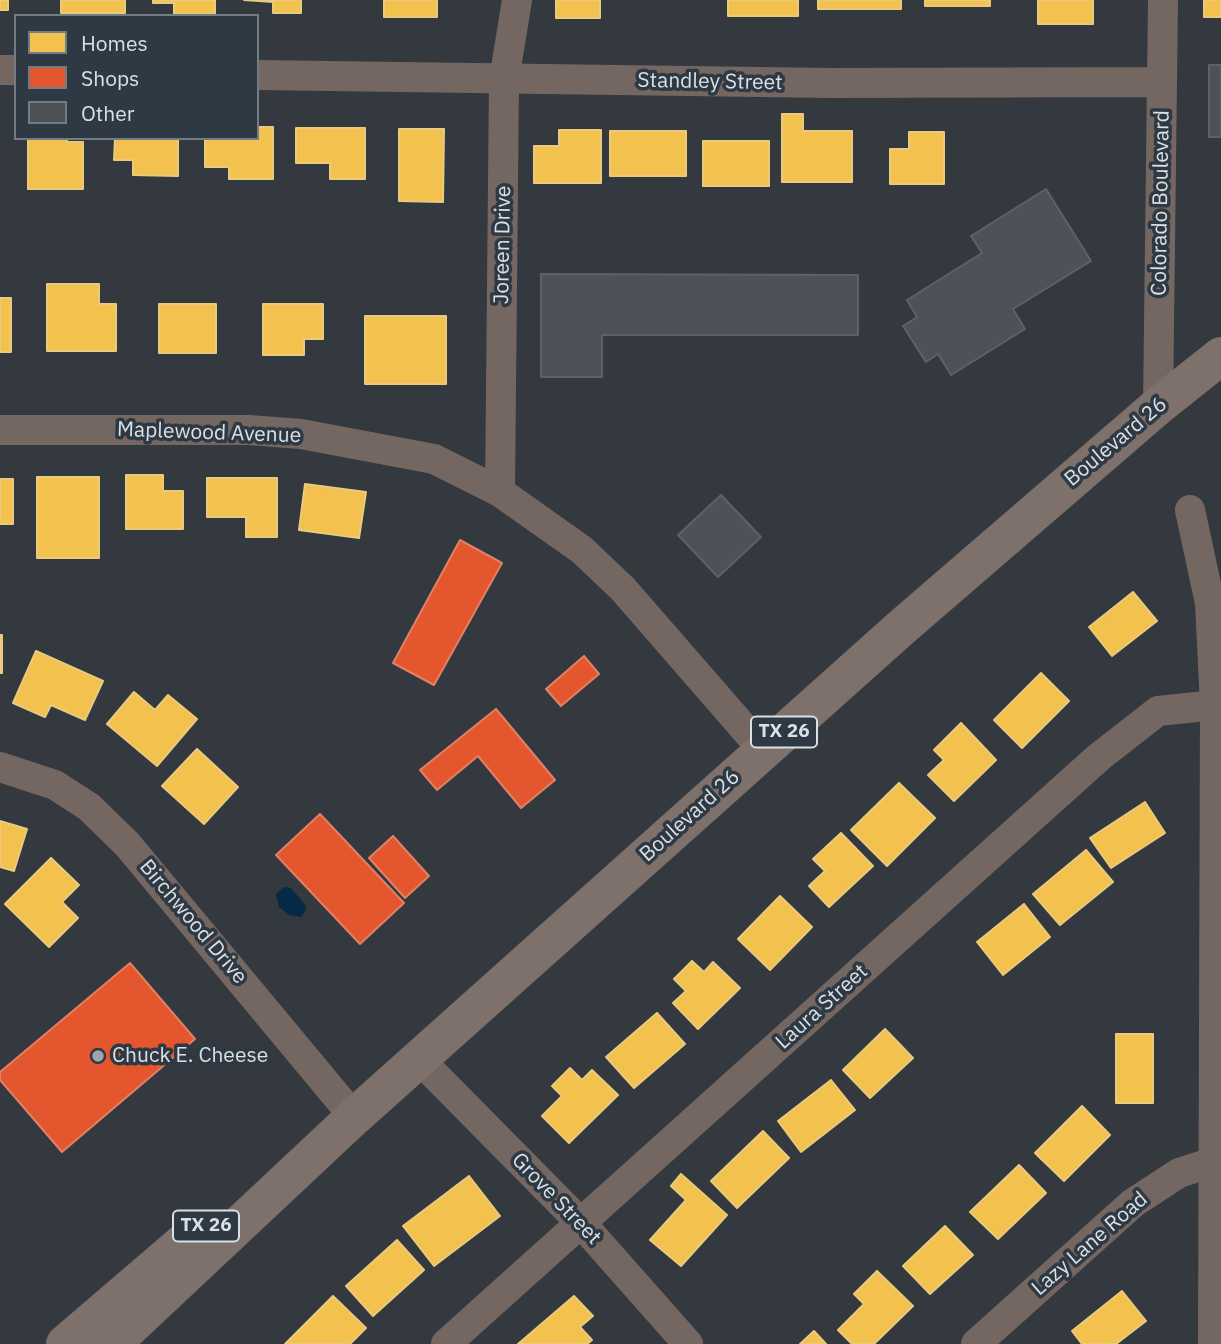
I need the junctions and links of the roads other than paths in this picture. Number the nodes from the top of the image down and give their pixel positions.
1 (517, 0) edge
2 (1163, 0) edge
3 (259, 75) edge
4 (504, 80) junction
5 (1163, 82) junction
6 (1221, 356) edge
7 (1158, 406) junction
8 (0, 430) edge
9 (500, 492) junction
10 (1190, 510) dead end
11 (1215, 705) junction
12 (764, 750) junction
13 (0, 767) edge
14 (419, 1059) junction
15 (354, 1117) junction
16 (1213, 1162) junction
17 (581, 1223) junction
18 (65, 1344) edge
19 (112, 1344) edge
20 (446, 1344) edge
21 (688, 1344) edge
22 (976, 1344) edge
23 (1213, 1344) edge

1 - 4 street, Joreen Drive
2 - 5 street, Colorado Boulevard
3 - 4 street, Standley Street
4 - 5 street, Standley Street
4 - 9 street, Joreen Drive
5 - 7 street, Colorado Boulevard
6 - 7 main road, Boulevard 26 / TX 26
7 - 12 main road, Boulevard 26 / TX 26
8 - 9 street, Maplewood Avenue
9 - 12 street, Maplewood Avenue
10 - 11 street
11 - 16 street
11 - 17 street, Laura Street
12 - 14 main road, Boulevard 26 / TX 26
13 - 15 street, Birchwood Drive
14 - 15 main road, Boulevard 26 / TX 26
14 - 17 street, Grove Street
15 - 18 main road, Boulevard 26 / TX 26
15 - 19 main road, Boulevard 26 / TX 26
16 - 22 street, Lazy Lane Road
16 - 23 street
17 - 20 street, Laura Street
17 - 21 street, Grove Street

